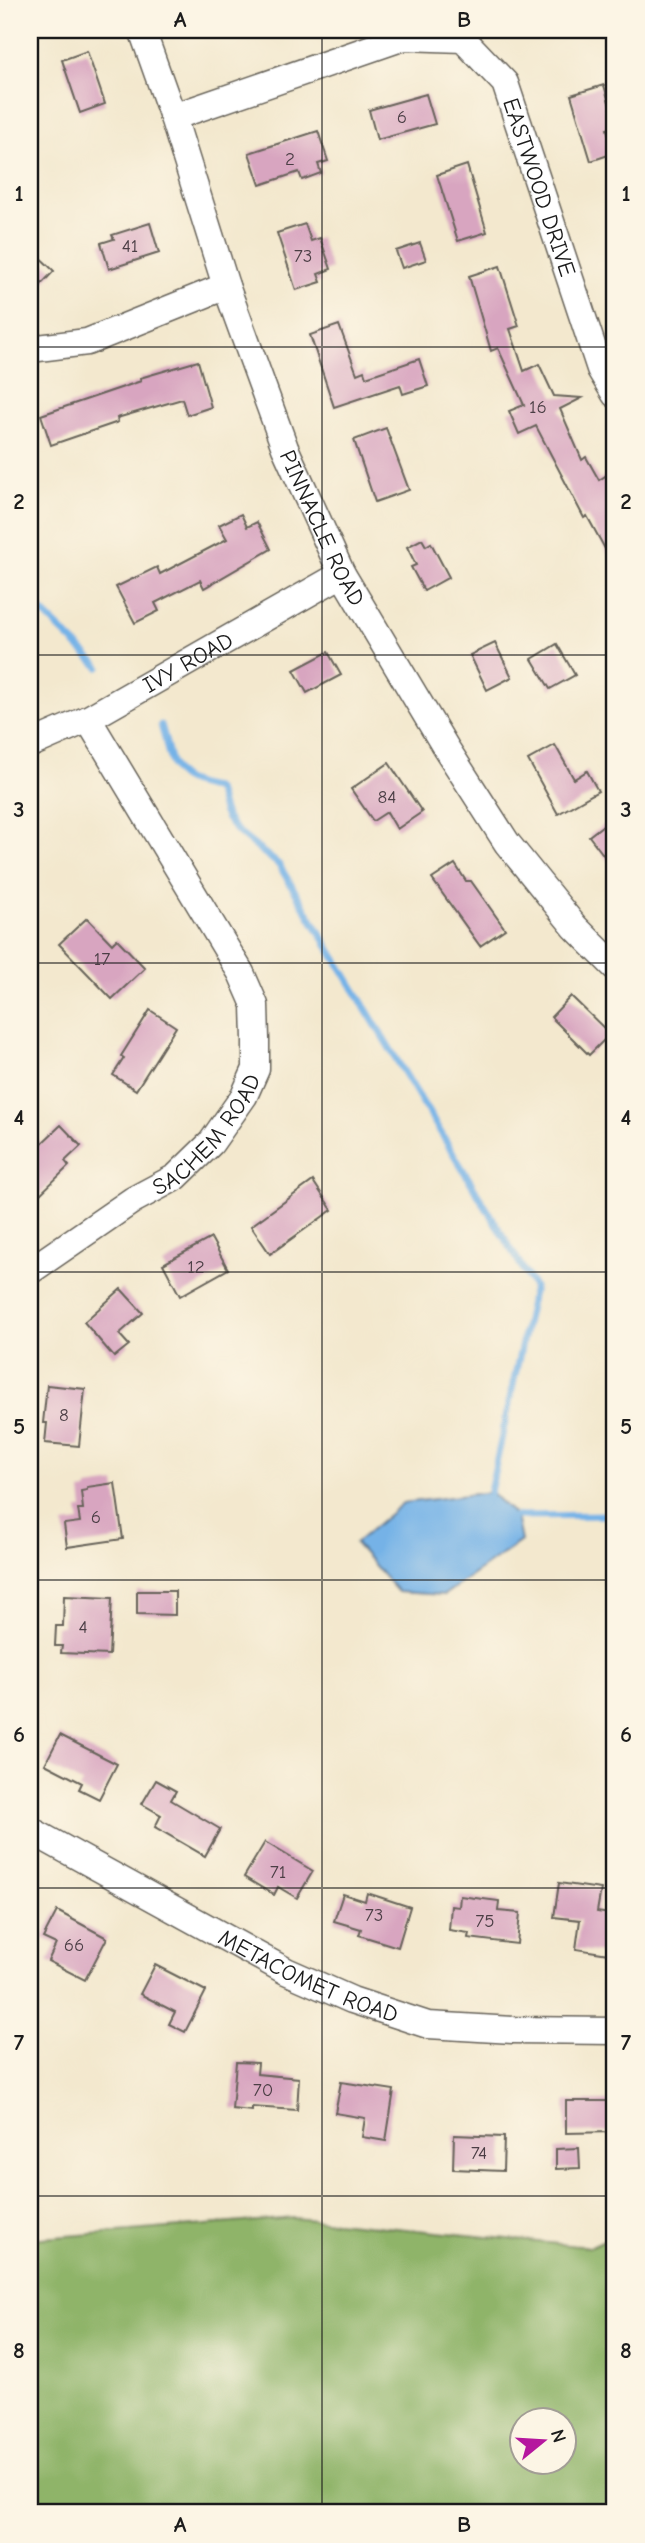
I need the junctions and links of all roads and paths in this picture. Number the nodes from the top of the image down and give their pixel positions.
1 (142, 30) edge
2 (173, 117) junction
3 (226, 286) junction
4 (30, 349) edge
5 (615, 394) edge
6 (342, 574) junction
7 (88, 719) junction
8 (30, 742) edge
9 (615, 967) edge
10 (30, 1271) edge
11 (30, 1830) edge
12 (615, 2031) edge

1 - 2 street, PINNACLE ROAD
2 - 3 street, PINNACLE ROAD
2 - 5 street, EASTWOOD DRIVE
3 - 4 street
3 - 6 street, PINNACLE ROAD
6 - 7 street, IVY ROAD
6 - 9 street, PINNACLE ROAD
7 - 8 street, IVY ROAD
7 - 10 street, SACHEM ROAD
11 - 12 street, METACOMET ROAD

